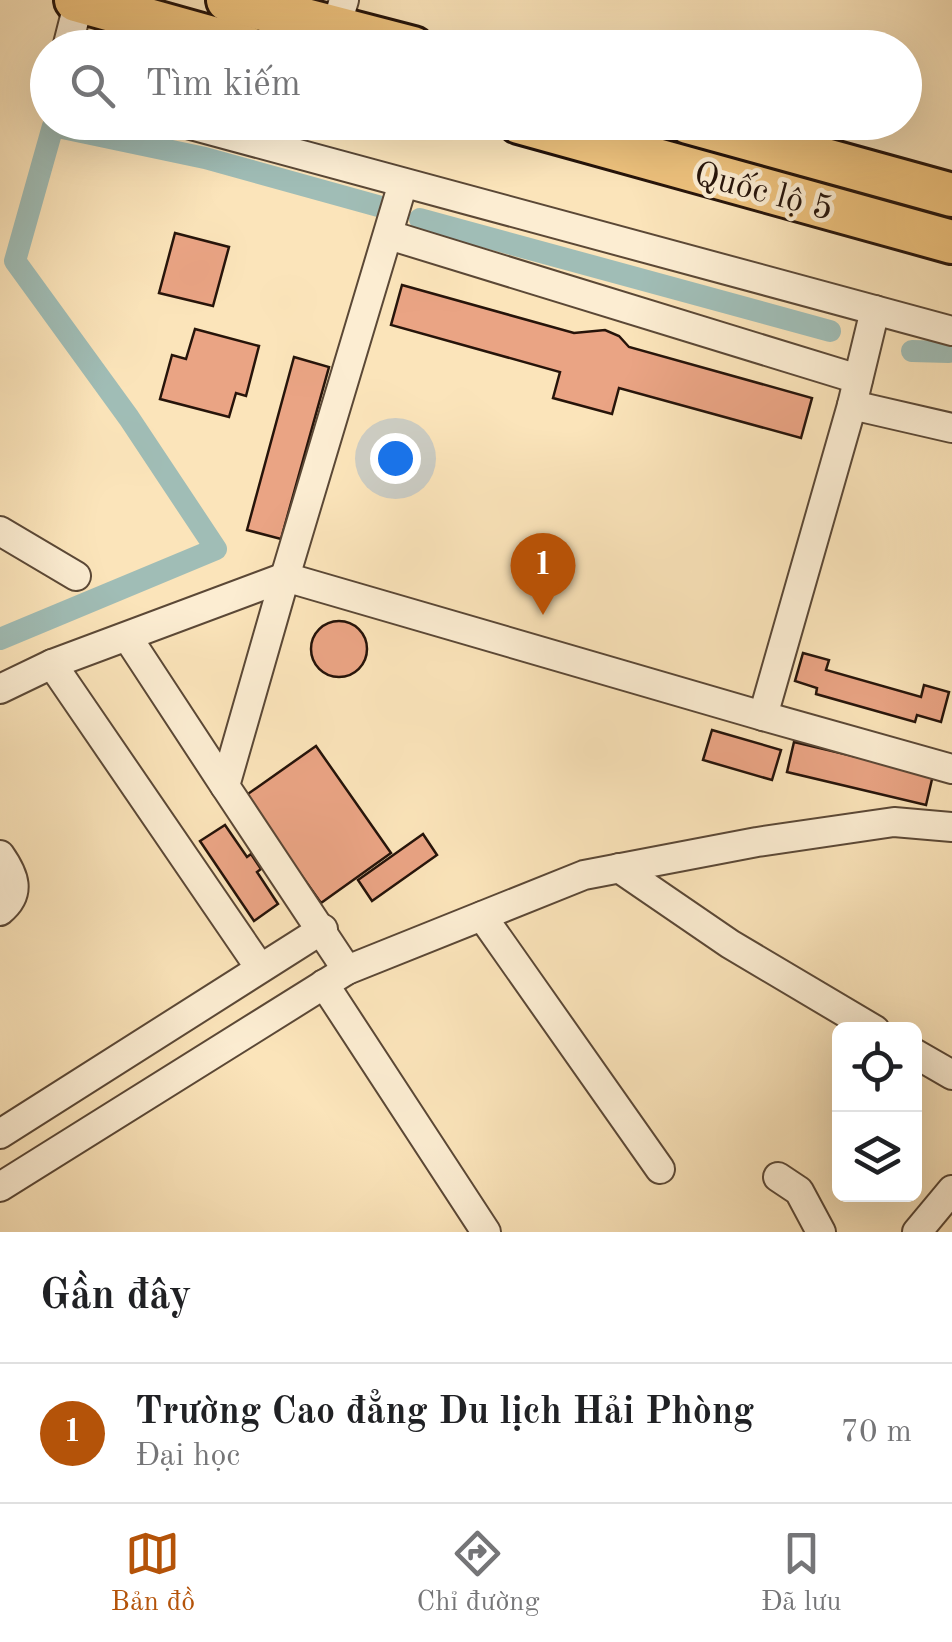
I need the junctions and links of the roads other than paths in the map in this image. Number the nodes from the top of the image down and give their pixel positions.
1 (78, 0) edge
2 (228, 0) edge
3 (271, 5) edge
4 (340, 13) edge
5 (72, 30) edge
6 (184, 30) edge
7 (375, 30) edge
8 (246, 140) edge
9 (584, 140) edge
10 (753, 140) edge
11 (404, 183) junction
12 (952, 195) edge
13 (389, 235) junction
14 (952, 242) edge
15 (875, 310) junction
16 (952, 331) edge
17 (855, 392) junction
18 (952, 428) edge
19 (0, 532) edge
20 (76, 576) dead end
21 (284, 577) junction
22 (128, 638) junction
23 (52, 664) junction
24 (0, 688) edge
25 (764, 716) junction
26 (952, 769) edge
27 (225, 786) junction
28 (952, 827) edge
29 (0, 855) edge
30 (619, 868) junction
31 (0, 911) edge
32 (482, 916) junction
33 (322, 929) junction
34 (260, 968) junction
35 (336, 977) junction
36 (862, 1022) edge
37 (922, 1058) edge
38 (952, 1075) edge
39 (0, 1134) edge
40 (660, 1168) dead end
41 (778, 1177) dead end
42 (0, 1187) edge
43 (952, 1190) edge
44 (486, 1232) edge
45 (821, 1232) edge
46 (917, 1232) edge

1 - 5 street
1 - 6 highway
2 - 3 highway
3 - 4 highway
4 - 7 highway
8 - 11 street
9 - 14 highway, Quốc lộ 5
10 - 12 highway, Quốc lộ 5
11 - 13 street
11 - 15 street
13 - 17 street
13 - 21 street
15 - 16 street
15 - 17 street
17 - 18 street
17 - 25 street
19 - 20 street
21 - 22 street
21 - 25 street
21 - 27 street
22 - 23 street
22 - 27 street
23 - 24 street
23 - 34 street
25 - 26 street
27 - 33 street
28 - 30 street
29 - 31 street
30 - 32 street
30 - 36 street
32 - 35 street
32 - 40 street
33 - 34 street
33 - 35 street
34 - 39 street
35 - 42 street
35 - 44 street
37 - 38 street
41 - 45 street
43 - 46 street

